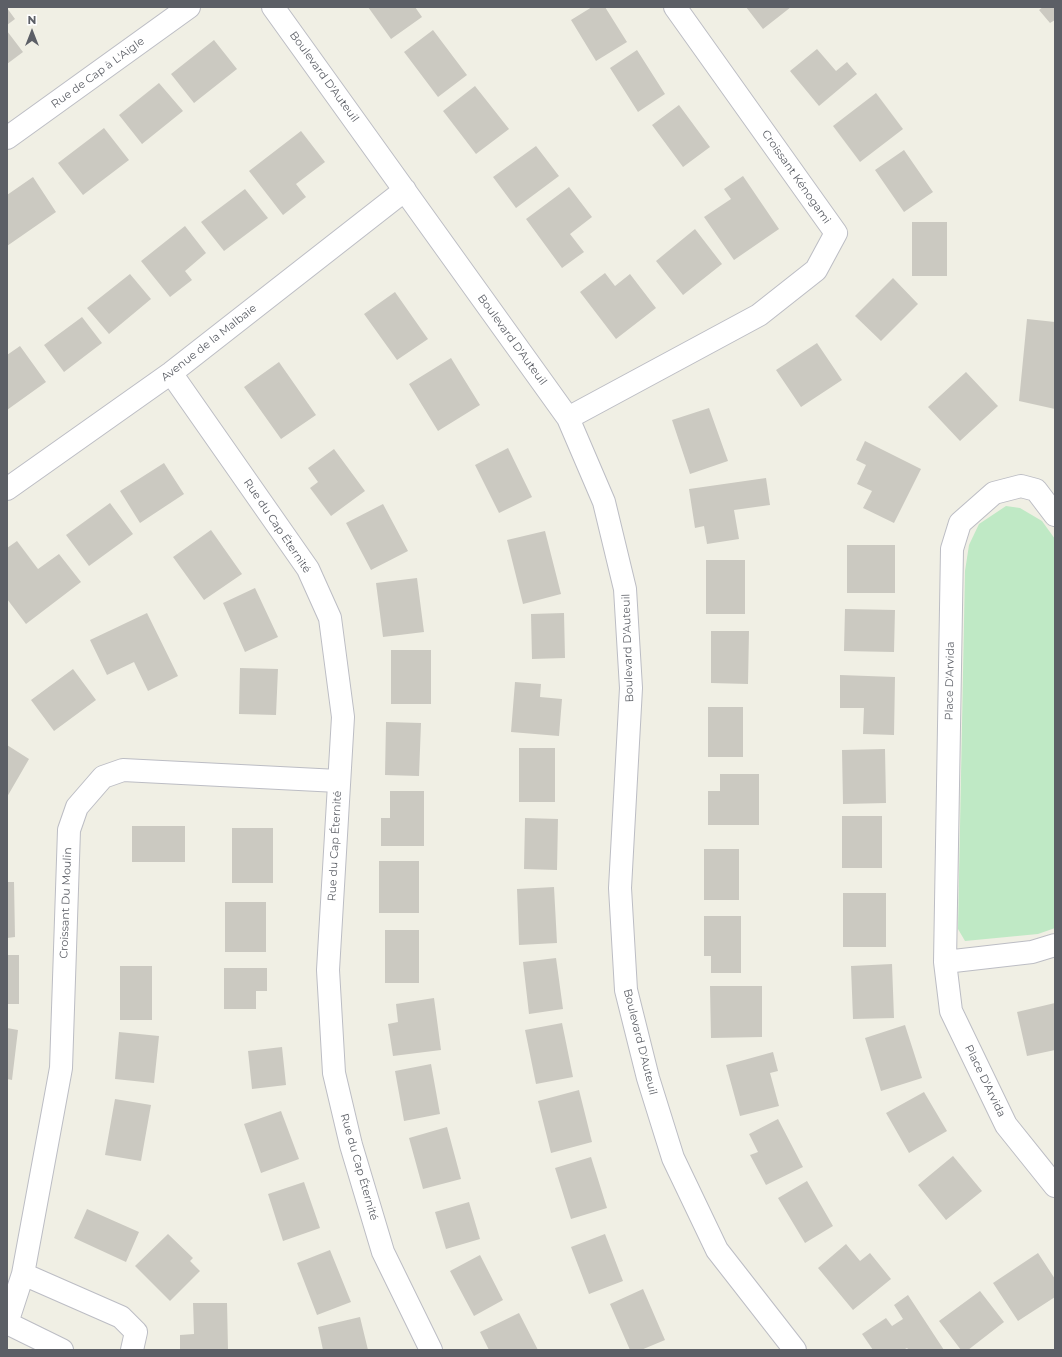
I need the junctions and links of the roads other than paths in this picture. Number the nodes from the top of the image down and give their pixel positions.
1 (189, 7) edge
2 (274, 7) edge
3 (675, 7) edge
4 (7, 138) edge
5 (405, 190) junction
6 (171, 373) junction
7 (568, 418) junction
8 (7, 489) edge
9 (1055, 515) edge
10 (338, 780) junction
11 (1055, 945) edge
12 (945, 962) junction
13 (1055, 1186) edge
14 (23, 1274) junction
15 (7, 1323) edge
16 (62, 1350) edge
17 (132, 1350) edge
18 (431, 1350) edge
19 (796, 1350) edge

1 - 4 street, Rue de Cap à L'Aigle
2 - 5 street, Boulevard D'Auteuil
3 - 7 street, Croissant Kénogami
5 - 6 street, Avenue de la Malbaie
5 - 7 street, Boulevard D'Auteuil
6 - 8 street, Avenue de la Malbaie
6 - 10 street, Rue du Cap Éternité
7 - 19 street, Boulevard D'Auteuil
9 - 12 street, Place D'Arvida
10 - 14 street, Croissant Du Moulin
10 - 18 street, Rue du Cap Éternité
11 - 12 street
12 - 13 street, Place D'Arvida
14 - 15 street, Croissant Du Moulin
14 - 17 street
15 - 16 street, Croissant Du Moulin

